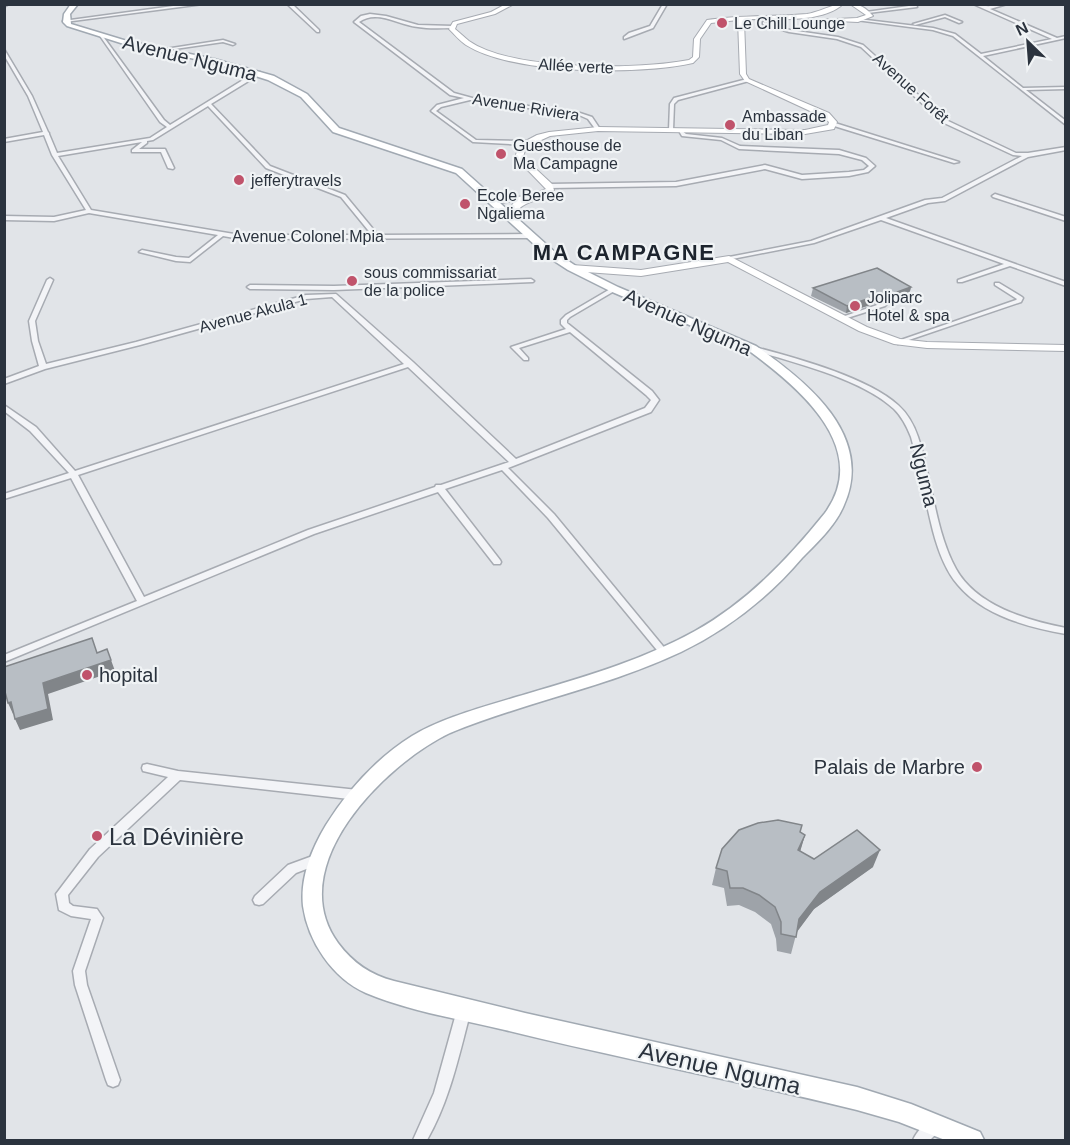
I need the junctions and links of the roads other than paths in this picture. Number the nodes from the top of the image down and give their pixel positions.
1 (75, 4) edge
2 (201, 4) edge
3 (288, 4) edge
4 (512, 4) edge
5 (665, 4) edge
6 (852, 4) edge
7 (975, 4) edge
8 (1005, 4) edge
9 (916, 6) edge
10 (840, 7) edge
11 (985, 9) junction
12 (865, 10) junction
13 (804, 18) junction
14 (743, 19) junction
15 (858, 20) junction
16 (65, 21) junction
17 (960, 22) dead end
18 (764, 23) junction
19 (899, 25) junction
20 (910, 26) junction
21 (452, 27) junction
22 (748, 27) junction
23 (318, 31) dead end
24 (102, 36) junction
25 (1065, 37) edge
26 (625, 38) dead end
27 (1056, 39) junction
28 (233, 44) dead end
29 (4, 50) edge
30 (161, 50) junction
31 (980, 56) junction
32 (258, 73) junction
33 (747, 80) junction
34 (1022, 88) junction
35 (1065, 88) edge
36 (468, 99) junction
37 (208, 103) junction
38 (833, 124) junction
39 (1065, 124) edge
40 (170, 127) junction
41 (598, 129) junction
42 (671, 130) junction
43 (681, 131) junction
44 (47, 133) junction
45 (147, 140) junction
46 (4, 141) edge
47 (526, 143) junction
48 (1065, 148) edge
49 (55, 155) junction
50 (1028, 155) junction
51 (956, 162) dead end
52 (171, 168) dead end
53 (549, 186) junction
54 (995, 195) dead end
55 (527, 198) junction
56 (494, 201) junction
57 (89, 211) junction
58 (509, 215) junction
59 (4, 218) edge
60 (877, 219) junction
61 (1065, 219) edge
62 (221, 235) junction
63 (376, 236) junction
64 (531, 236) junction
65 (142, 252) dead end
66 (729, 259) junction
67 (1011, 264) junction
68 (572, 268) junction
69 (50, 280) dead end
70 (531, 281) dead end
71 (960, 281) dead end
72 (997, 284) dead end
73 (1065, 284) edge
74 (250, 287) dead end
75 (614, 289) junction
76 (334, 292) junction
77 (883, 305) dead end
78 (842, 318) junction
79 (569, 330) junction
80 (898, 342) junction
81 (1064, 342) edge
82 (752, 348) junction
83 (526, 359) dead end
84 (410, 364) junction
85 (43, 367) junction
86 (4, 382) edge
87 (4, 407) edge
88 (515, 463) junction
89 (503, 467) junction
90 (73, 473) junction
91 (439, 488) junction
92 (4, 497) edge
93 (497, 562) dead end
94 (141, 602) junction
95 (1065, 631) edge
96 (664, 653) junction
97 (4, 659) edge
98 (147, 768) dead end
99 (178, 776) junction
100 (358, 795) junction
101 (320, 859) junction
102 (259, 900) dead end
103 (464, 1010) junction
104 (113, 1080) dead end
105 (935, 1125) junction
106 (420, 1140) edge
107 (921, 1140) edge
108 (972, 1140) edge

1 - 16 main road
2 - 16 street
3 - 23 street
4 - 21 street
5 - 26 street
6 - 12 street
7 - 11 street
8 - 11 street
9 - 12 street
10 - 12 street
10 - 13 street
11 - 27 street
12 - 15 street
12 - 19 street
13 - 14 street
13 - 15 street
13 - 18 street
14 - 21 street, Allée verte
14 - 22 street
15 - 19 street
16 - 24 main road, Avenue Nguma
17 - 20 street
18 - 22 street
18 - 50 street, Avenue Forêt
19 - 20 street
20 - 31 street
21 - 36 street, Avenue Riviera
22 - 33 street
24 - 30 main road, Avenue Nguma
24 - 40 street
25 - 27 street
27 - 31 street
28 - 30 street
29 - 44 street
30 - 32 main road, Avenue Nguma
31 - 34 street
32 - 37 street
32 - 56 main road, Avenue Nguma
33 - 38 street
33 - 42 street
34 - 35 street
34 - 39 street
36 - 41 street, Avenue Riviera
36 - 47 street
37 - 40 street
37 - 63 street
38 - 43 street
38 - 51 street
40 - 45 street
41 - 42 street
41 - 47 street
42 - 43 street
43 - 53 street
44 - 46 street
44 - 49 street
45 - 49 street
45 - 52 street
47 - 53 street
48 - 50 street
49 - 57 street
50 - 60 street
53 - 55 street
54 - 61 street
55 - 56 street
55 - 58 street
56 - 58 main road, Avenue Nguma
57 - 59 street
57 - 62 street, Avenue Colonel Mpia
58 - 64 main road, Avenue Nguma
60 - 66 street
60 - 67 street
62 - 63 street, Avenue Colonel Mpia
62 - 65 street
63 - 64 street, Avenue Colonel Mpia
64 - 68 main road, Avenue Nguma
66 - 68 street
66 - 78 street
67 - 71 street
67 - 73 street
68 - 75 main road, Avenue Nguma
69 - 85 street
70 - 76 street
72 - 80 street
74 - 76 street
75 - 79 street
75 - 82 main road, Avenue Nguma
76 - 84 street, Avenue Akula 1
76 - 85 street, Avenue Akula 1
77 - 78 street
78 - 80 street
79 - 83 street
79 - 88 street
80 - 81 street
82 - 95 street, Nguma
82 - 96 main road, Avenue Nguma
84 - 88 street, Avenue Akula 1
84 - 90 street
85 - 86 street, Avenue Akula 1
87 - 90 street
88 - 89 street
89 - 91 street
89 - 96 street
90 - 92 street
90 - 94 street
91 - 93 street
91 - 94 street
94 - 97 street
96 - 100 main road, Avenue Nguma
98 - 99 street
99 - 100 street
99 - 104 street
100 - 101 main road, Avenue Nguma
101 - 102 street
101 - 103 main road, Avenue Nguma
103 - 105 main road, Avenue Nguma
103 - 106 street
105 - 107 street
105 - 108 main road, Avenue Nguma

